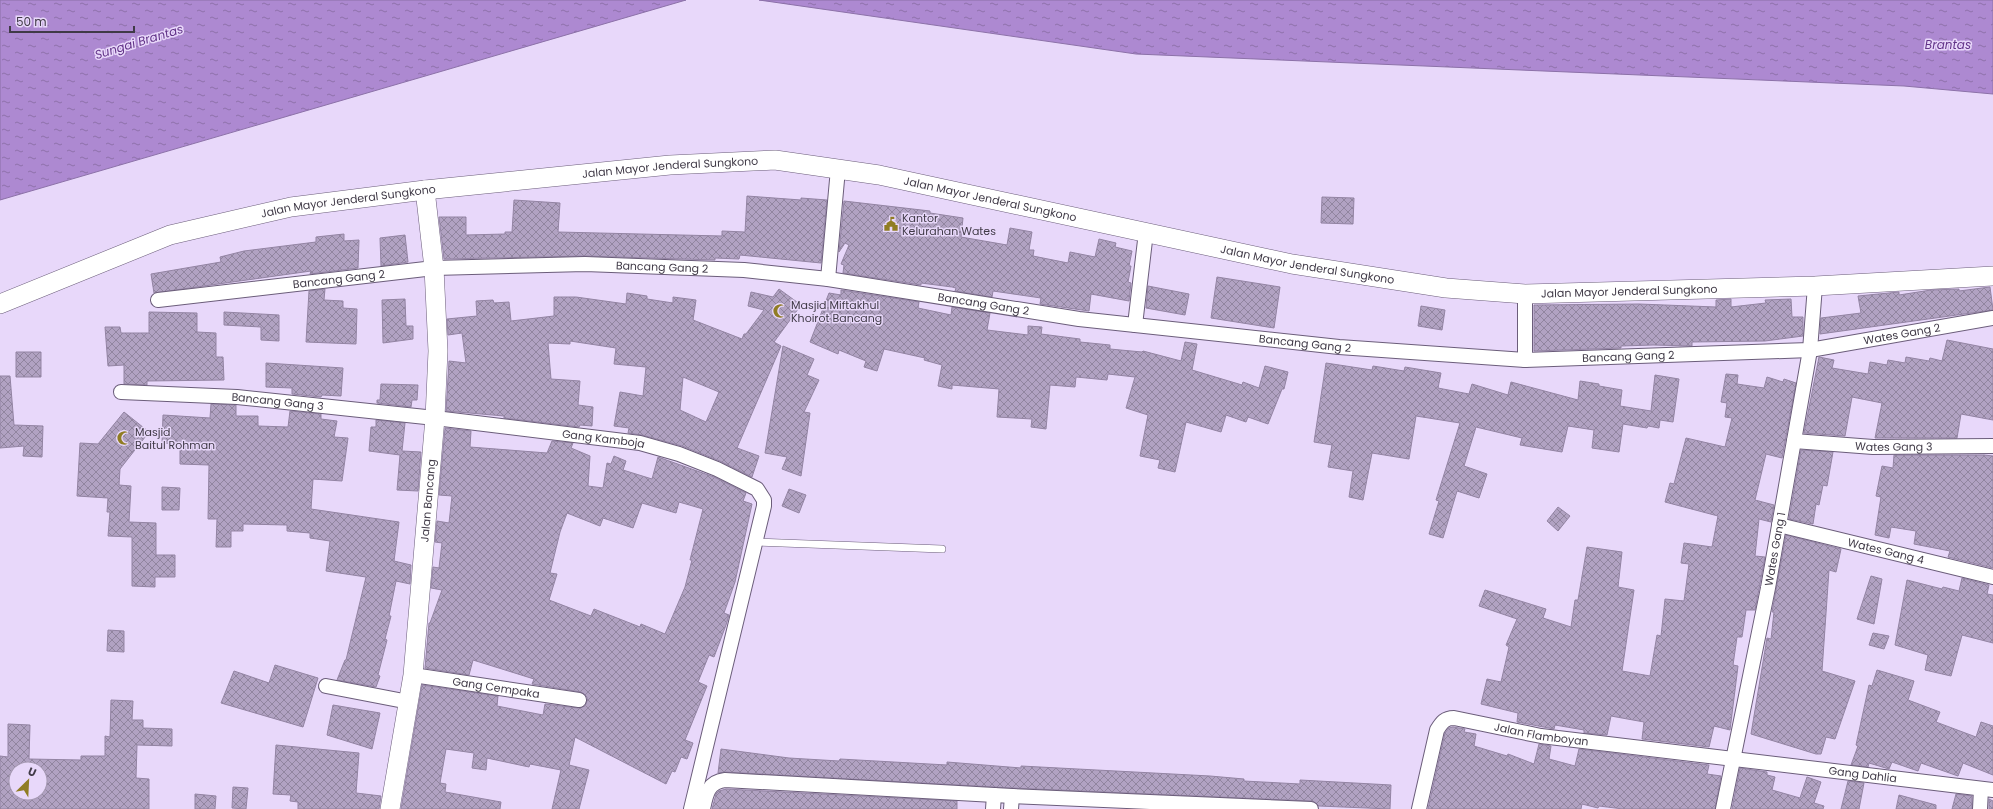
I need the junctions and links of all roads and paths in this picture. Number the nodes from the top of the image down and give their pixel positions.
1 (838, 169) junction
2 (426, 190) junction
3 (1146, 232) junction
4 (434, 268) junction
5 (1993, 276) edge
6 (828, 279) junction
7 (1815, 286) junction
8 (1525, 294) junction
9 (158, 300) dead end
10 (0, 304) edge
11 (1993, 318) edge
12 (1135, 324) junction
13 (1810, 350) junction
14 (1524, 360) junction
15 (121, 392) dead end
16 (435, 418) junction
17 (1794, 441) junction
18 (1993, 446) edge
19 (1779, 525) junction
20 (756, 542) junction
21 (942, 549) dead end
22 (1993, 577) edge
23 (413, 676) junction
24 (326, 686) dead end
25 (579, 700) dead end
26 (409, 702) junction
27 (1732, 760) junction
28 (1987, 790) edge
29 (993, 802) edge
30 (1012, 803) edge
31 (390, 809) edge
32 (691, 809) edge
33 (703, 809) edge
34 (1311, 809) edge
35 (1419, 809) edge
36 (1723, 809) edge
37 (1980, 809) edge

1 - 2 main road, Jalan Mayor Jenderal Sungkono
1 - 3 main road, Jalan Mayor Jenderal Sungkono
1 - 6 street
2 - 4 main road, Jalan Bancang
2 - 10 main road, Jalan Mayor Jenderal Sungkono
3 - 8 main road, Jalan Mayor Jenderal Sungkono
3 - 12 street
4 - 6 street, Bancang Gang 2
4 - 9 street, Bancang Gang 2
4 - 16 main road, Jalan Bancang
5 - 7 main road, Jalan Mayor Jenderal Sungkono
6 - 12 street, Bancang Gang 2
7 - 8 main road, Jalan Mayor Jenderal Sungkono
7 - 13 street, Wates Gang 1
8 - 14 street
11 - 13 street, Wates Gang 2
12 - 14 street, Bancang Gang 2
13 - 14 street, Bancang Gang 2
13 - 17 street, Wates Gang 1
15 - 16 street, Bancang Gang 3
16 - 20 street, Gang Kamboja
16 - 23 main road, Jalan Bancang
17 - 18 street, Wates Gang 3
17 - 19 street, Wates Gang 1
19 - 22 street, Wates Gang 4
19 - 27 street, Wates Gang 1
20 - 21 lane
20 - 32 street
23 - 25 street, Gang Cempaka
23 - 26 main road, Jalan Bancang
24 - 26 street
26 - 31 main road, Jalan Bancang
27 - 28 street, Gang Dahlia
27 - 35 street, Jalan Flamboyan
27 - 36 street, Wates Gang 1
28 - 37 street
29 - 30 street
29 - 33 street
30 - 34 street

